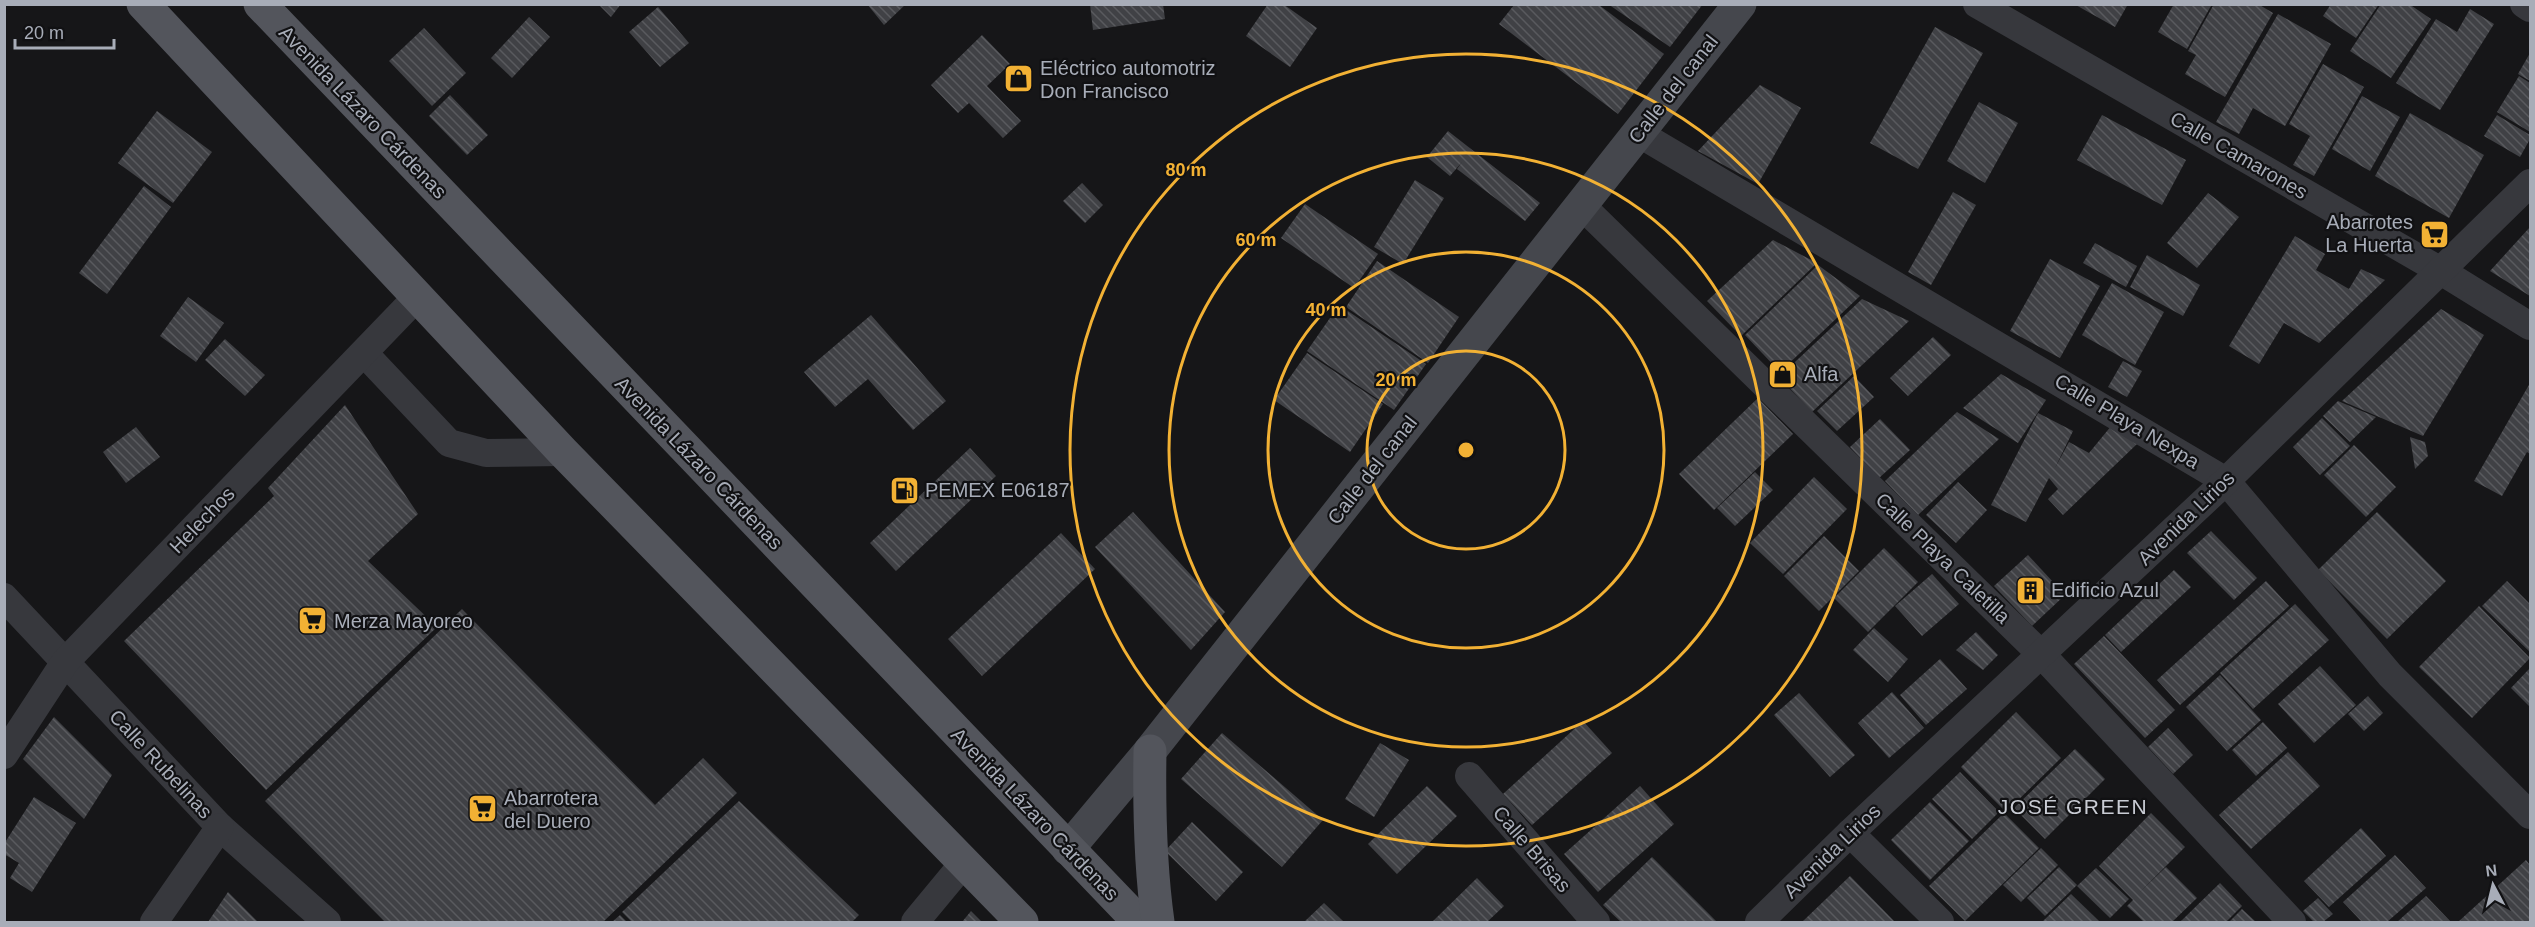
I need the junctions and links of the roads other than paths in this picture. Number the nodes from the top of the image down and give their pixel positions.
1 (144, 4) edge
2 (260, 4) edge
3 (1740, 4) edge
4 (1977, 4) edge
5 (2524, 4) edge
6 (2530, 9) edge
7 (1638, 133) junction
8 (2530, 183) edge
9 (1581, 205) junction
10 (2441, 271) junction
11 (416, 298) junction
12 (2530, 326) edge
13 (364, 352) junction
14 (563, 452) junction
15 (2226, 481) junction
16 (4, 597) edge
17 (2042, 655) junction
18 (65, 662) junction
19 (1150, 751) junction
20 (4, 755) edge
21 (1469, 776) dead end
22 (2530, 815) edge
23 (220, 826) junction
24 (1850, 833) junction
25 (1068, 849) junction
26 (963, 864) junction
27 (154, 922) edge
28 (327, 922) edge
29 (915, 922) edge
30 (1022, 922) edge
31 (1139, 922) edge
32 (1158, 922) edge
33 (1596, 922) edge
34 (1759, 922) edge
35 (1940, 922) edge
36 (2292, 922) edge

1 - 11 main road
2 - 25 main road, Avenida Lázaro Cárdenas
3 - 7 street, Calle del canal
4 - 10 street, Calle Camarones
5 - 6 street
7 - 9 street, Calle del canal
7 - 15 street, Calle Playa Nexpa
8 - 10 street, Avenida Lirios
9 - 17 street, Calle Playa Caletilla
9 - 19 street, Calle del canal
10 - 12 street, Calle Camarones
10 - 15 street, Avenida Lirios
11 - 13 street, Helechos
11 - 14 main road
13 - 14 street
13 - 18 street, Helechos
14 - 26 main road
15 - 17 street, Avenida Lirios
15 - 22 street, Calle Playa Nexpa
16 - 18 street, Calle Rubelinas
17 - 24 street, Avenida Lirios
17 - 36 street, Calle Playa Caletilla
18 - 20 street, Helechos
18 - 23 street, Calle Rubelinas
19 - 25 street, Calle del canal
19 - 32 main road
21 - 33 street, Calle Brisas
23 - 27 street
23 - 28 street, Calle Rubelinas
24 - 34 street, Avenida Lirios
24 - 35 street
25 - 31 main road, Avenida Lázaro Cárdenas
26 - 29 street
26 - 30 main road

